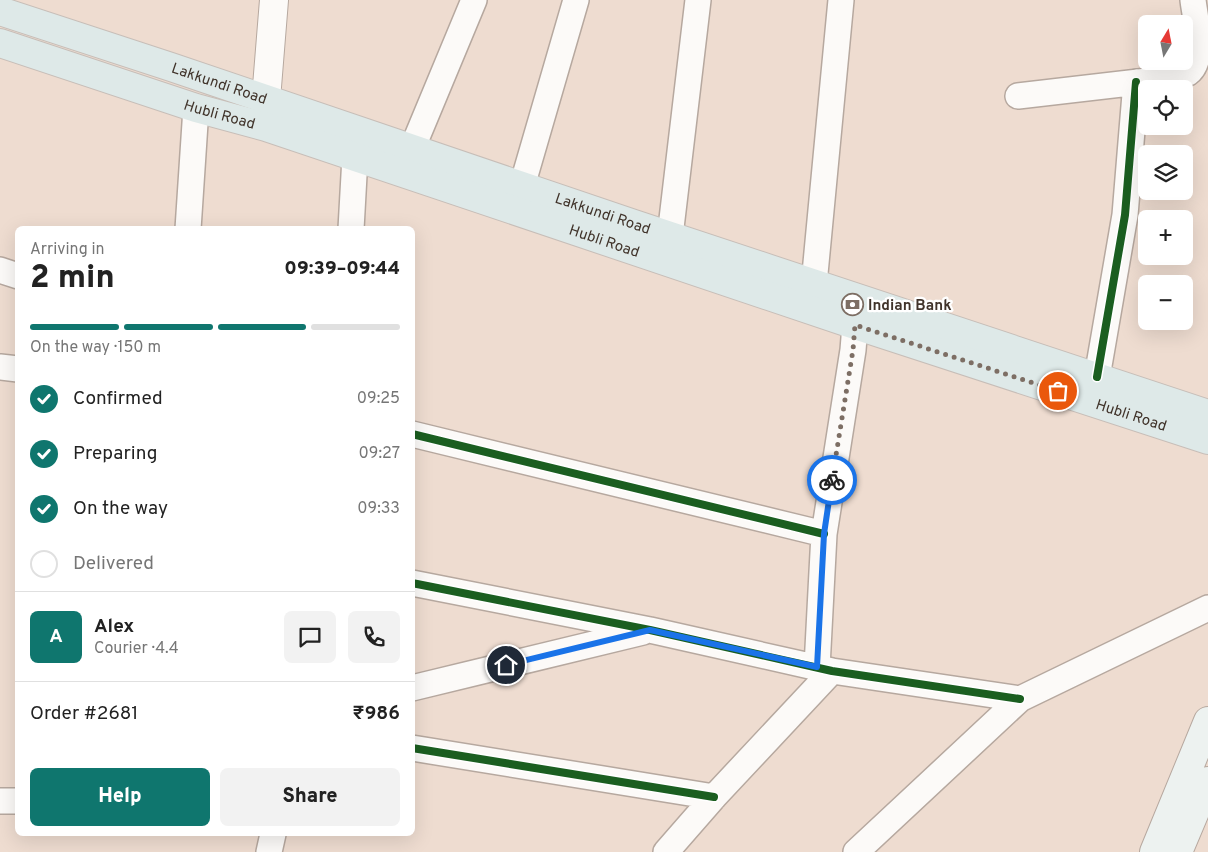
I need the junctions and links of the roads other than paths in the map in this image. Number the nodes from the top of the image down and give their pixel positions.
1 (274, 0) edge
2 (474, 0) edge
3 (576, 0) edge
4 (698, 0) edge
5 (841, 0) edge
6 (1193, 0) edge
7 (0, 11) edge
8 (0, 43) edge
9 (1136, 82) junction
10 (1018, 96) dead end
11 (266, 99) junction
12 (196, 108) junction
13 (412, 148) junction
14 (355, 157) junction
15 (522, 186) junction
16 (188, 226) edge
17 (350, 226) edge
18 (670, 236) junction
19 (0, 270) edge
20 (15, 275) edge
21 (814, 284) junction
22 (855, 325) junction
23 (0, 367) edge
24 (15, 369) edge
25 (1097, 378) junction
26 (1208, 414) edge
27 (415, 435) edge
28 (1208, 440) edge
29 (824, 534) junction
30 (415, 584) edge
31 (1208, 608) edge
32 (650, 630) junction
33 (825, 669) junction
34 (415, 687) edge
35 (1020, 700) junction
36 (1208, 721) edge
37 (415, 748) edge
38 (1208, 781) edge
39 (714, 797) junction
40 (0, 801) edge
41 (15, 801) edge
42 (273, 836) edge
43 (269, 852) edge
44 (666, 852) edge
45 (856, 852) edge
46 (1154, 852) edge
47 (1178, 852) edge

1 - 11 street
2 - 13 street
3 - 15 street
4 - 18 street
5 - 21 street
6 - 9 street
7 - 11 main road, Lakkundi Road
8 - 12 main road, Hubli Road
9 - 10 street
9 - 25 street
11 - 13 main road, Lakkundi Road
12 - 14 main road, Hubli Road
12 - 16 street
13 - 15 main road, Lakkundi Road
14 - 17 street
14 - 22 main road, Hubli Road
15 - 18 main road, Lakkundi Road
18 - 21 main road, Lakkundi Road
19 - 20 street
21 - 25 main road, Lakkundi Road
22 - 28 main road, Hubli Road
22 - 29 street
23 - 24 street
25 - 26 main road, Lakkundi Road
27 - 29 street
29 - 33 street
30 - 32 street
31 - 35 street
32 - 33 street
32 - 34 street
33 - 35 street
33 - 39 street
35 - 45 street
36 - 46 main road
37 - 39 street
38 - 47 main road
39 - 44 street
40 - 41 street
42 - 43 street

